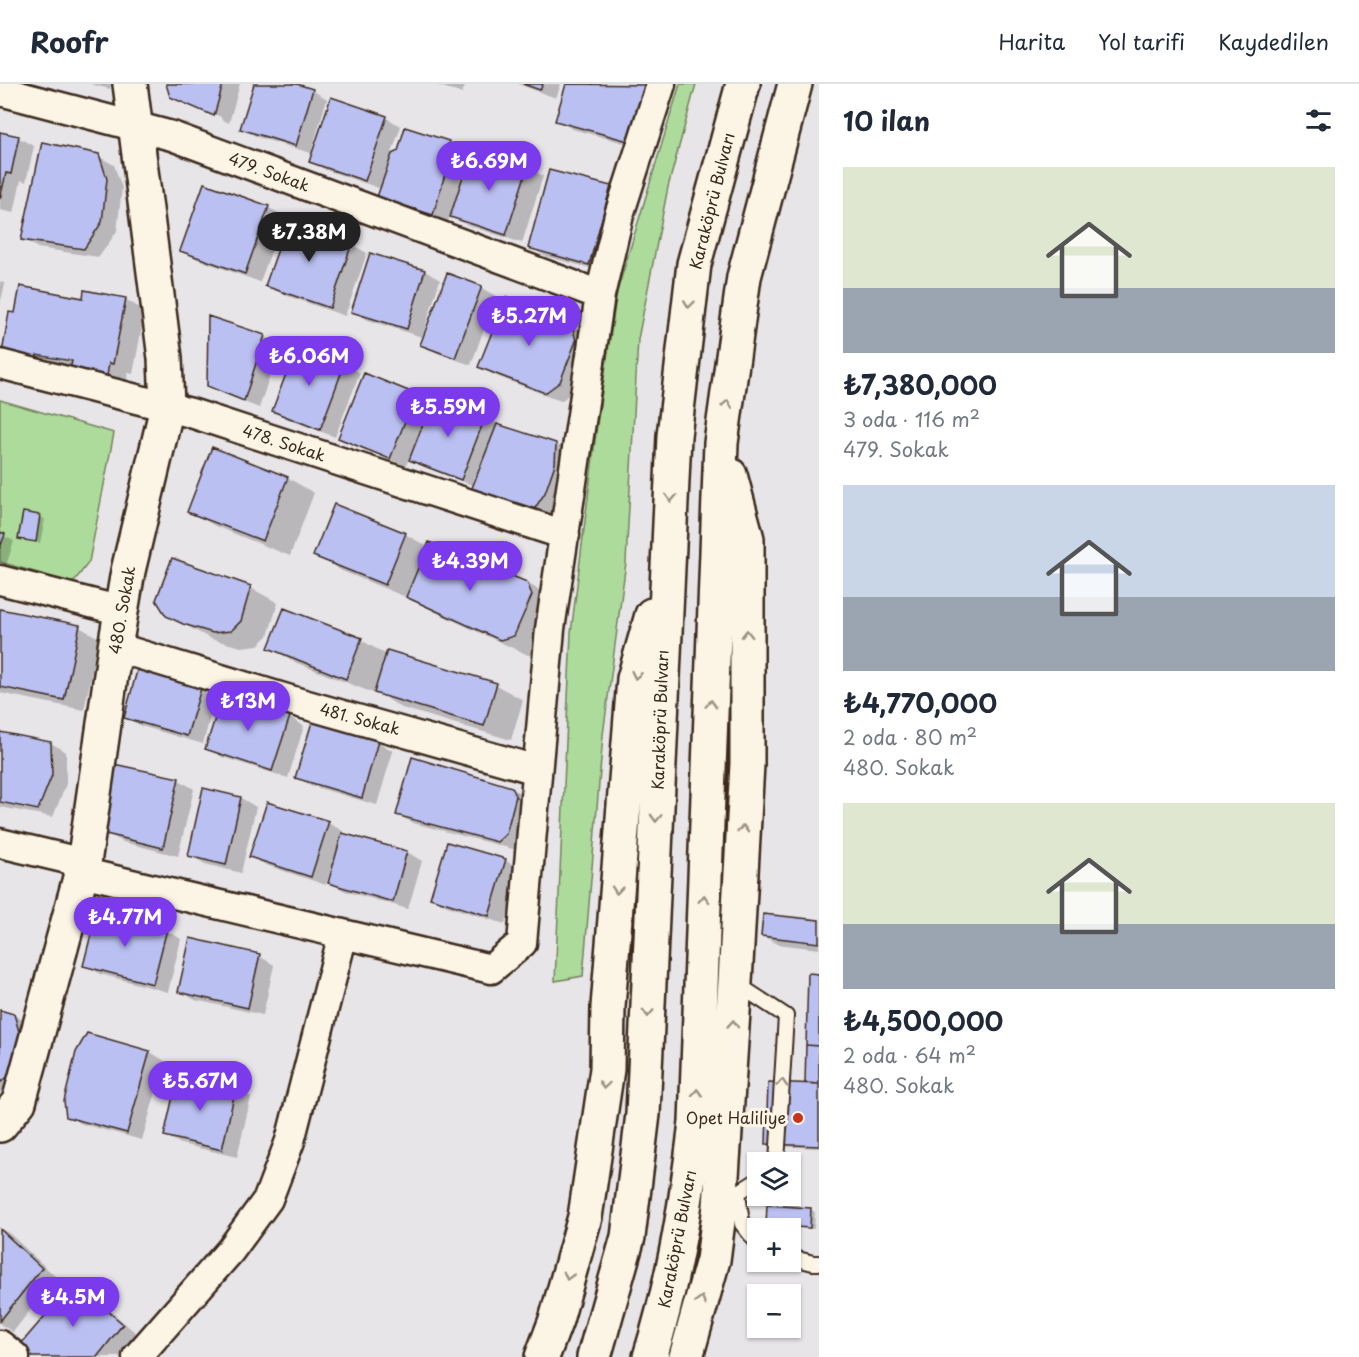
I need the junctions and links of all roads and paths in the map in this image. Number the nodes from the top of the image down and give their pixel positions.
1 (130, 84) edge
2 (661, 84) edge
3 (743, 84) edge
4 (795, 84) edge
5 (0, 91) edge
6 (135, 125) junction
7 (600, 295) junction
8 (0, 364) edge
9 (167, 407) junction
10 (721, 443) junction
11 (565, 535) junction
12 (667, 558) junction
13 (0, 580) edge
14 (122, 611) junction
15 (115, 647) junction
16 (537, 770) junction
17 (0, 843) edge
18 (83, 867) junction
19 (343, 934) junction
20 (735, 982) junction
21 (0, 1125) edge
22 (778, 1152) edge
23 (747, 1187) edge
24 (729, 1199) junction
25 (747, 1230) edge
26 (801, 1260) edge
27 (819, 1263) edge
28 (0, 1345) edge
29 (15, 1357) edge
30 (137, 1357) edge
31 (542, 1357) edge
32 (594, 1357) edge
33 (650, 1357) edge
34 (686, 1357) edge

1 - 6 main road, 480. Sokak
2 - 7 street
3 -> 12 main road, Karaköprü Bulvarı
10 -> 4 main road, Karaköprü Bulvarı
5 - 6 street, 479. Sokak
6 - 7 street, 479. Sokak
6 - 9 main road, 480. Sokak
7 - 11 street
8 - 9 street, 478. Sokak
9 - 11 street, 478. Sokak
9 - 14 main road, 480. Sokak
20 -> 10 main road
33 -> 10 main road, Karaköprü Bulvarı
11 - 16 street
12 -> 31 main road
12 -> 32 main road, Karaköprü Bulvarı
13 - 14 street
14 - 15 main road, 480. Sokak
15 - 16 street, 481. Sokak
15 - 18 main road, 480. Sokak
16 - 19 street
17 - 18 street
18 - 19 street
18 - 21 main road, 480. Sokak
19 - 30 street
22 -> 20 lane
24 -> 20 main road
23 - 24 lane
24 - 25 lane
34 -> 24 main road
26 - 27 lane
28 - 29 street

